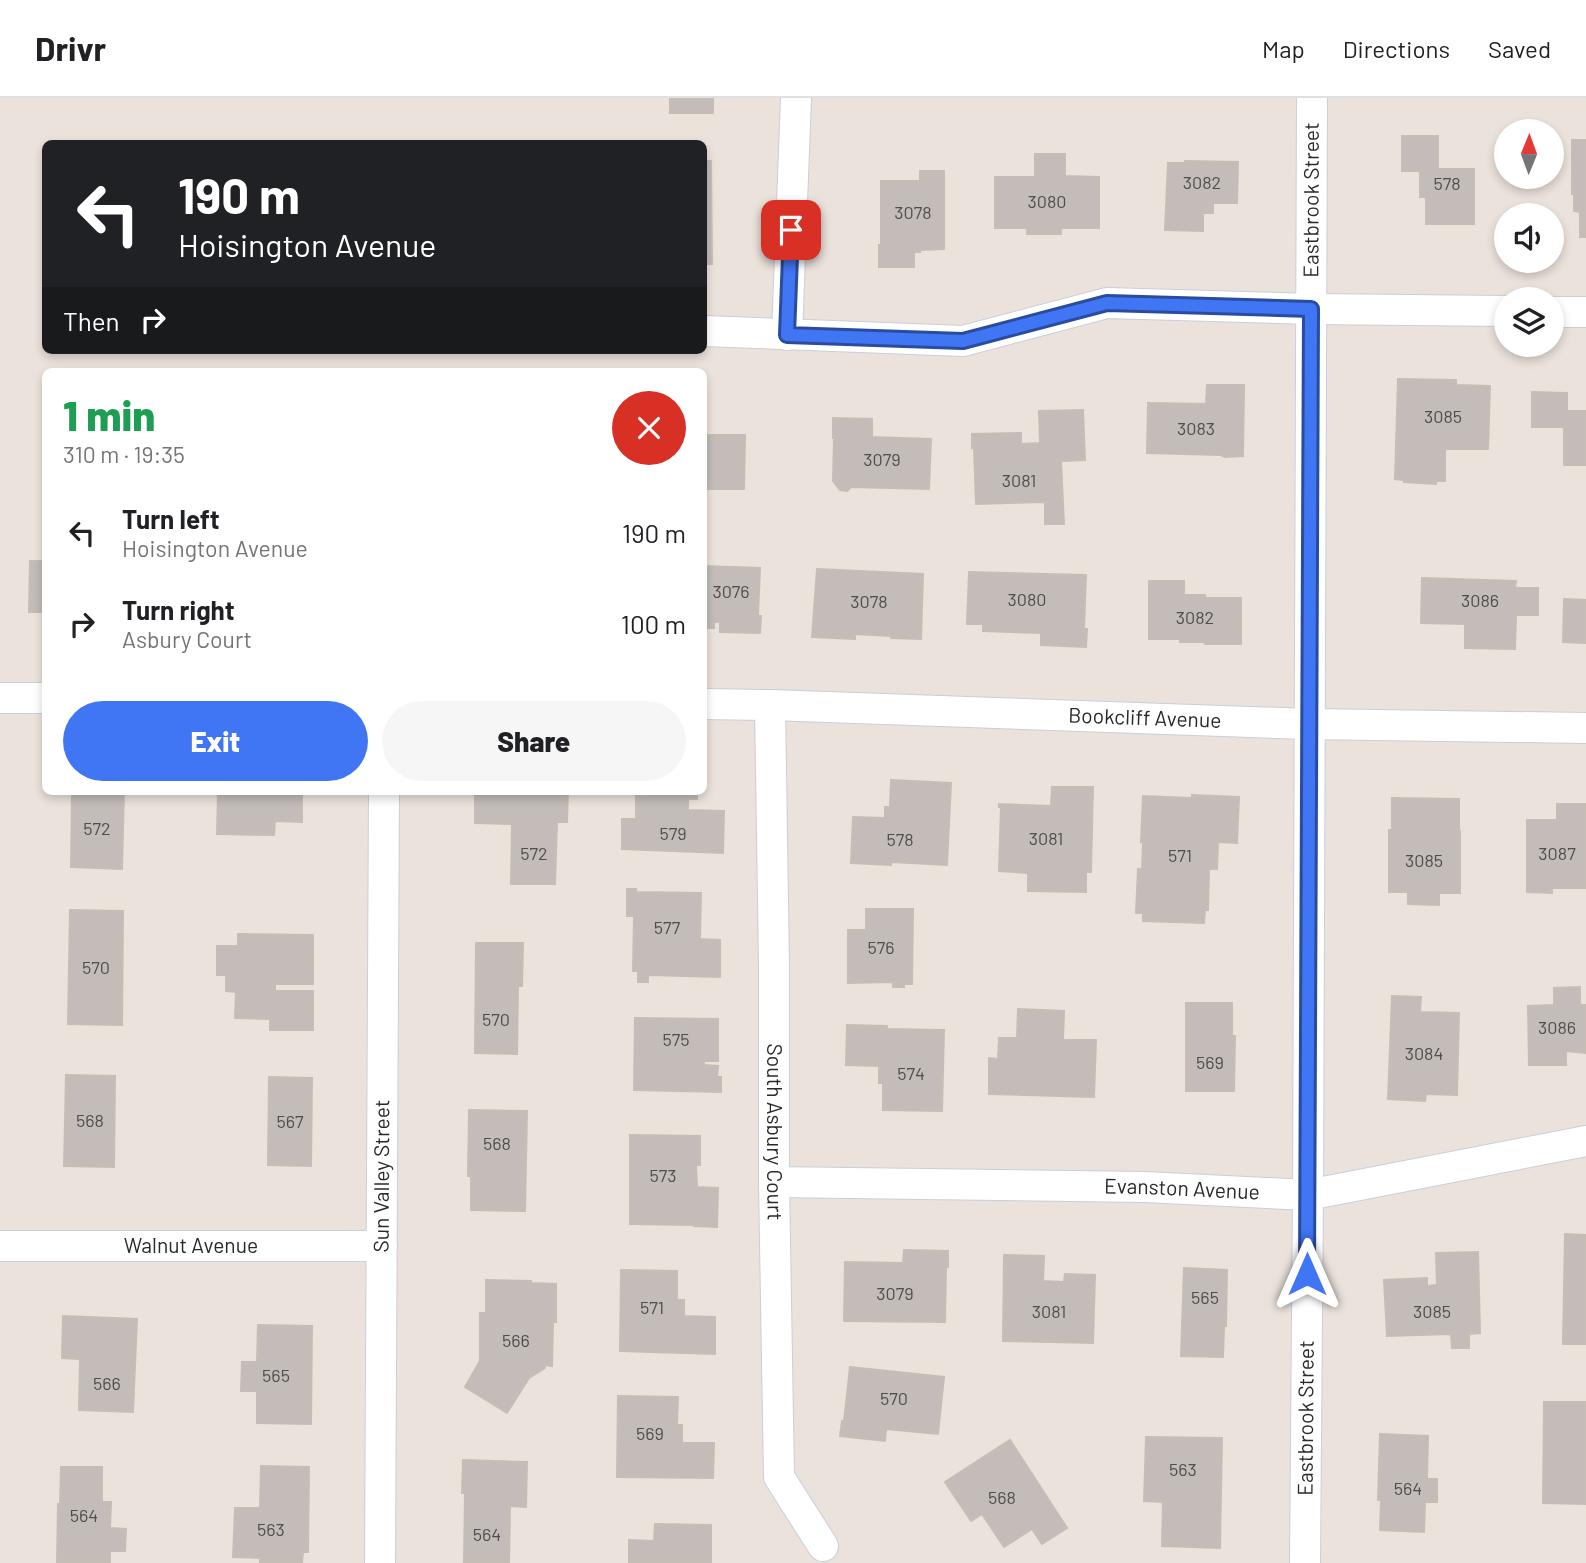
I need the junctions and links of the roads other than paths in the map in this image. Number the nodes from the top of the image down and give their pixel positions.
1 (796, 98) edge
2 (1312, 98) edge
3 (1311, 309) junction
4 (1494, 311) edge
5 (1564, 312) edge
6 (1586, 312) edge
7 (707, 331) edge
8 (787, 335) junction
9 (0, 698) edge
10 (42, 698) edge
11 (707, 704) edge
12 (770, 705) junction
13 (1309, 724) junction
14 (1586, 728) edge
15 (384, 795) edge
16 (1586, 1142) edge
17 (774, 1182) junction
18 (1308, 1195) junction
19 (0, 1246) edge
20 (382, 1246) junction
21 (823, 1546) dead end
22 (380, 1563) edge
23 (1305, 1563) edge

1 - 8 street
2 - 3 street, Eastbrook Street
3 - 4 street
3 - 8 street
3 - 13 street, Eastbrook Street
5 - 6 street
7 - 8 street
9 - 10 street
11 - 12 street, Bookcliff Avenue
12 - 13 street, Bookcliff Avenue
12 - 17 street, South Asbury Court
13 - 14 street, Bookcliff Avenue
13 - 18 street, Eastbrook Street
15 - 20 street, Sun Valley Street
16 - 18 street, Evanston Avenue
17 - 18 street, Evanston Avenue
17 - 21 street, South Asbury Court
18 - 23 street, Eastbrook Street
19 - 20 street, Walnut Avenue
20 - 22 street, Sun Valley Street

